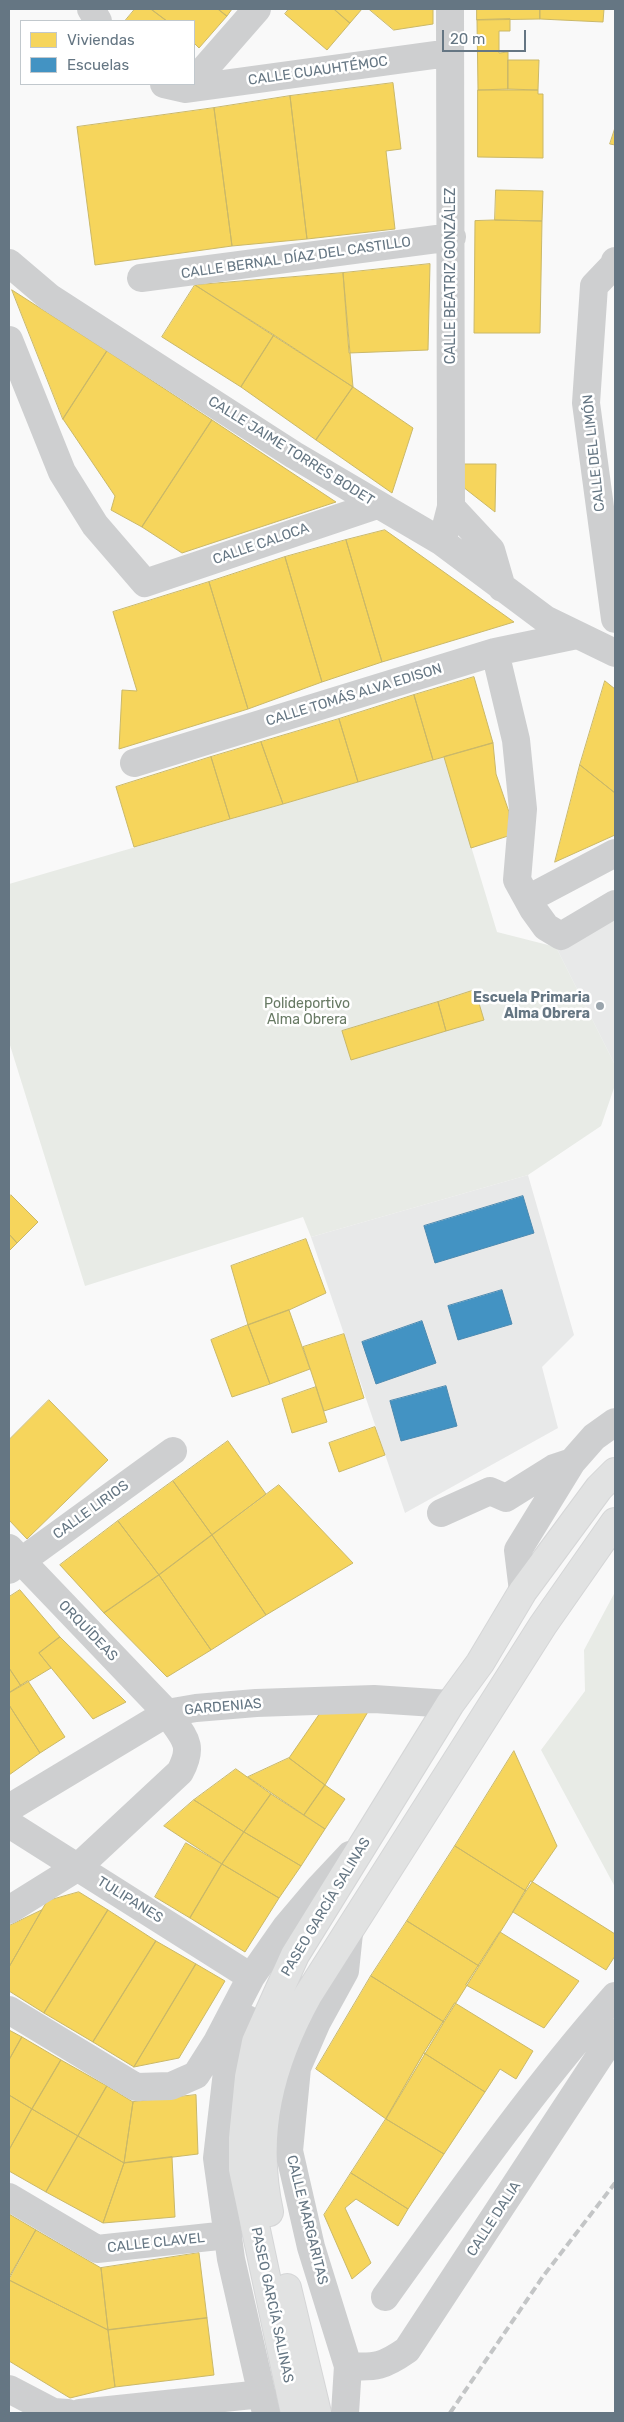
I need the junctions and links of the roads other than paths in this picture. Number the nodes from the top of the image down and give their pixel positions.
1 (90, 9) edge
2 (257, 9) edge
3 (450, 9) edge
4 (97, 20) edge
5 (449, 53) junction
6 (195, 73) edge
7 (195, 83) edge
8 (452, 237) junction
9 (9, 263) edge
10 (615, 264) edge
11 (140, 278) dead end
12 (9, 340) edge
13 (377, 505) junction
14 (451, 507) junction
15 (442, 542) junction
16 (502, 588) junction
17 (615, 619) edge
18 (577, 635) junction
19 (495, 652) junction
20 (615, 653) edge
21 (134, 763) dead end
22 (615, 854) edge
23 (528, 899) junction
24 (615, 904) edge
25 (615, 1422) edge
26 (173, 1451) dead end
27 (572, 1462) junction
28 (607, 1480) edge
29 (441, 1514) dead end
30 (615, 1522) edge
31 (13, 1560) edge
32 (523, 1591) junction
33 (450, 1704) junction
34 (167, 1713) junction
35 (9, 1808) edge
36 (9, 1824) edge
37 (364, 1843) junction
38 (78, 1867) junction
39 (9, 1910) edge
40 (349, 1933) junction
41 (295, 1954) junction
42 (251, 1977) junction
43 (615, 1996) edge
44 (9, 2010) edge
45 (615, 2033) edge
46 (260, 2077) junction
47 (9, 2197) edge
48 (228, 2235) junction
49 (385, 2297) dead end
50 (348, 2366) junction
51 (9, 2389) edge
52 (264, 2404) edge
53 (68, 2413) edge
54 (80, 2413) edge
55 (295, 2413) edge
56 (317, 2413) edge
57 (345, 2413) edge

1 - 4 street
2 - 6 street
3 - 5 street, CALLE BEATRIZ GONZÁLEZ
5 - 7 street, CALLE CUAUHTÉMOC
5 - 8 street, CALLE BEATRIZ GONZÁLEZ
8 - 11 street, CALLE BERNAL DÍAZ DEL CASTILLO
8 - 14 street, CALLE BEATRIZ GONZÁLEZ
9 - 13 street, CALLE JAIME TORRES BODET
10 - 17 street, CALLE DEL LIMÓN
12 - 13 street, CALLE CALOCA
13 - 15 street, CALLE JAIME TORRES BODET
14 - 15 street, CALLE BEATRIZ GONZÁLEZ
14 - 16 street
15 - 16 street, CALLE JAIME TORRES BODET
16 - 18 street, CALLE JAIME TORRES BODET
18 - 19 street, CALLE TOMÁS ALVA EDISON
18 - 20 street, CALLE JAIME TORRES BODET
19 - 21 street, CALLE TOMÁS ALVA EDISON
19 - 23 street
22 - 23 street
23 - 24 street
25 - 27 street
26 - 31 street, CALLE LIRIOS
27 - 29 street
27 - 32 street
28 - 32 main road, PASEO GARCÍA SALINAS
30 - 40 main road, PASEO GARCÍA SALINAS
31 - 34 street, ORQUÍDEAS
32 - 33 main road, PASEO GARCÍA SALINAS
33 - 34 street, GARDENIAS
33 - 37 main road, PASEO GARCÍA SALINAS
34 - 35 street, GARDENIAS
34 - 38 street, ORQUÍDEAS
36 - 38 street, TULIPANES
37 - 41 main road, PASEO GARCÍA SALINAS
37 - 42 street
38 - 39 street
38 - 42 street, TULIPANES
40 - 46 main road, PASEO GARCÍA SALINAS
40 - 50 street, CALLE MARGARITAS
41 - 46 main road, PASEO GARCÍA SALINAS
41 - 48 street
42 - 44 street
43 - 49 street
45 - 50 street, CALLE DALIA
46 - 55 main road, PASEO GARCÍA SALINAS
46 - 56 main road, PASEO GARCÍA SALINAS
47 - 48 street, CALLE CLAVEL
48 - 52 street
50 - 57 street
51 - 53 street
52 - 54 street

